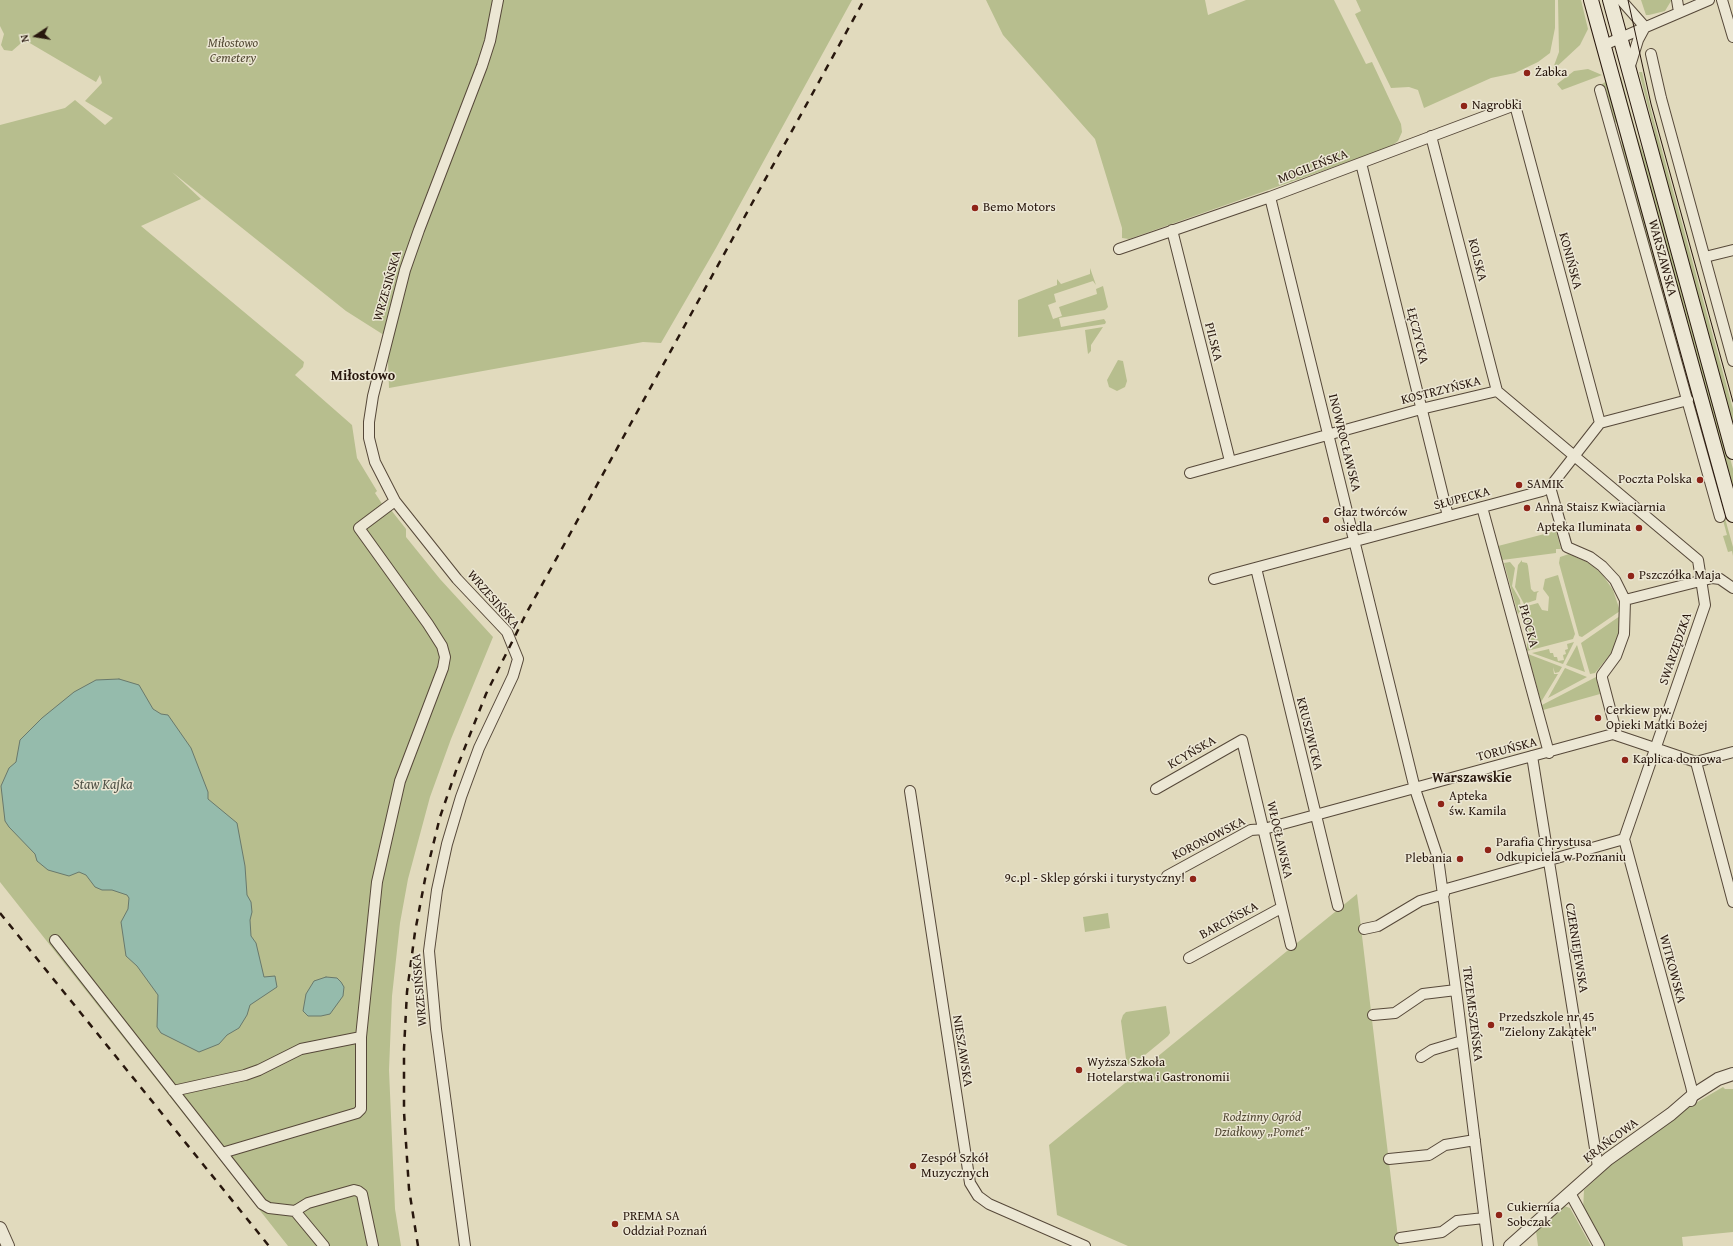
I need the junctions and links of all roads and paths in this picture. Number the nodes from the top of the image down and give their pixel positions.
1 (498, 0) edge
2 (1591, 0) edge
3 (1610, 0) edge
4 (1620, 0) edge
5 (1677, 0) edge
6 (1709, 0) edge
7 (1722, 0) edge
8 (1680, 12) junction
9 (1645, 27) junction
10 (1733, 37) edge
11 (1619, 38) junction
12 (1604, 45) junction
13 (1651, 54) dead end
14 (1628, 71) junction
15 (1600, 90) dead end
16 (1515, 105) joint
17 (1431, 136) junction
18 (1361, 163) junction
19 (1270, 197) junction
20 (1172, 230) junction
21 (1119, 249) dead end
22 (1733, 250) edge
23 (1705, 257) junction
24 (1733, 361) edge
25 (1497, 391) junction
26 (1688, 400) junction
27 (1421, 409) junction
28 (1600, 423) junction
29 (1329, 435) junction
30 (1733, 452) edge
31 (1574, 457) junction
32 (1230, 461) junction
33 (1190, 473) dead end
34 (1550, 487) junction
35 (395, 501) junction
36 (1482, 507) junction
37 (1448, 516) junction
38 (1727, 516) edge
39 (1355, 541) junction
40 (1698, 560) joint
41 (1256, 568) junction
42 (1214, 579) dead end
43 (1702, 580) junction
44 (1733, 588) edge
45 (1625, 600) junction
46 (1616, 735) junction
47 (1242, 740) joint
48 (1656, 750) junction
49 (1733, 752) edge
50 (1549, 753) junction
51 (1532, 756) junction
52 (1696, 762) junction
53 (1156, 789) dead end
54 (1415, 789) junction
55 (910, 791) dead end
56 (1316, 815) junction
57 (1264, 830) junction
58 (1624, 839) junction
59 (1549, 860) junction
60 (1167, 876) dead end
61 (1444, 892) junction
62 (1733, 902) edge
63 (1338, 906) dead end
64 (1281, 908) junction
65 (1364, 928) dead end
66 (55, 940) dead end
67 (1291, 945) dead end
68 (1189, 958) dead end
69 (1456, 990) junction
70 (1373, 1015) dead end
71 (361, 1037) junction
72 (1462, 1041) junction
73 (1421, 1057) dead end
74 (1733, 1074) edge
75 (173, 1091) junction
76 (1691, 1100) junction
77 (1475, 1140) junction
78 (222, 1153) junction
79 (1389, 1159) dead end
80 (1598, 1167) junction
81 (1570, 1193) junction
82 (295, 1211) junction
83 (1484, 1218) junction
84 (0, 1228) edge
85 (1400, 1238) dead end
86 (8, 1246) edge
87 (324, 1246) edge
88 (373, 1246) edge
89 (464, 1246) edge
90 (1085, 1246) edge
91 (1488, 1246) edge
92 (1510, 1246) edge
93 (1599, 1246) edge

1 - 35 street, WRZESIŃSKA
2 - 12 main road, WARSZAWSKA
3 - 11 main road, WARSZAWSKA
4 - 9 street
5 - 8 street
6 - 8 street
7 - 10 street
8 - 9 street
9 - 11 street
9 - 14 street
11 - 12 street
11 - 14 main road, WARSZAWSKA
12 - 38 main road, WARSZAWSKA
13 - 23 street
14 - 30 main road, WARSZAWSKA
15 - 26 street, WARSZAWSKA
16 - 17 street, MOGILEŃSKA
16 - 28 street, KONIŃSKA
17 - 18 street, MOGILEŃSKA
17 - 25 street, KOLSKA
18 - 19 street, MOGILEŃSKA
18 - 27 street, ŁĘCZYCKA
19 - 20 street, MOGILEŃSKA
19 - 29 street, INOWROCŁAWSKA
20 - 21 street, MOGILEŃSKA
20 - 32 street, PILSKA
22 - 23 street
23 - 24 street
25 - 27 street, KOSTRZYŃSKA
25 - 31 street, KOSTRZYŃSKA
26 - 28 street
26 - 38 street, WARSZAWSKA
27 - 29 street, KOSTRZYŃSKA
27 - 37 street, ŁĘCZYCKA
28 - 31 street
29 - 32 street, KOSTRZYŃSKA
29 - 39 street, INOWROCŁAWSKA
31 - 34 street
31 - 40 street, KOSTRZYŃSKA
32 - 33 street, KOSTRZYŃSKA
34 - 36 street, SŁUPECKA
34 - 45 street
35 - 71 street
35 - 89 street, WRZESIŃSKA
36 - 37 street, SŁUPECKA
36 - 50 street, PŁOCKA
37 - 39 street, SŁUPECKA
39 - 41 street, SŁUPECKA
39 - 54 street, INOWROCŁAWSKA
40 - 43 street, SWARZĘDZKA
41 - 42 street, SŁUPECKA
41 - 56 street, KRUSZWICKA
43 - 44 street
43 - 45 street
43 - 48 street, SWARZĘDZKA
45 - 46 street
46 - 48 street
46 - 50 street, TORUŃSKA
47 - 53 street, KCYŃSKA
47 - 57 street, WŁOCŁAWSKA
48 - 52 street
48 - 58 street, SWARZĘDZKA
49 - 52 street
50 - 51 street, TORUŃSKA
51 - 54 street, TORUŃSKA
51 - 59 street, CZERNIEJEWSKA
52 - 62 street
54 - 56 street, TORUŃSKA
54 - 61 street, TRZEMESZEŃSKA
55 - 90 street, NIESZAWSKA
56 - 57 street, TORUŃSKA
56 - 63 street, KRUSZWICKA
57 - 60 street, KORONOWSKA
57 - 64 street, WŁOCŁAWSKA
58 - 59 street
58 - 76 street, WITKOWSKA
59 - 61 street
59 - 80 street, CZERNIEJEWSKA
61 - 65 street
61 - 69 street, TRZEMESZEŃSKA
64 - 67 street, WŁOCŁAWSKA
64 - 68 street, BARCIŃSKA
66 - 75 street
69 - 70 street
69 - 72 street, TRZEMESZEŃSKA
71 - 75 street
71 - 78 street
72 - 73 street
72 - 77 street, TRZEMESZEŃSKA
74 - 76 street, KRAŃCOWA
75 - 78 street
76 - 80 street, KRAŃCOWA
77 - 79 street
77 - 83 street, TRZEMESZEŃSKA
78 - 82 street
80 - 81 street, KRAŃCOWA
81 - 92 street, KRAŃCOWA
81 - 93 street
82 - 87 street
82 - 88 street
83 - 85 street
83 - 91 street, TRZEMESZEŃSKA
84 - 86 street

